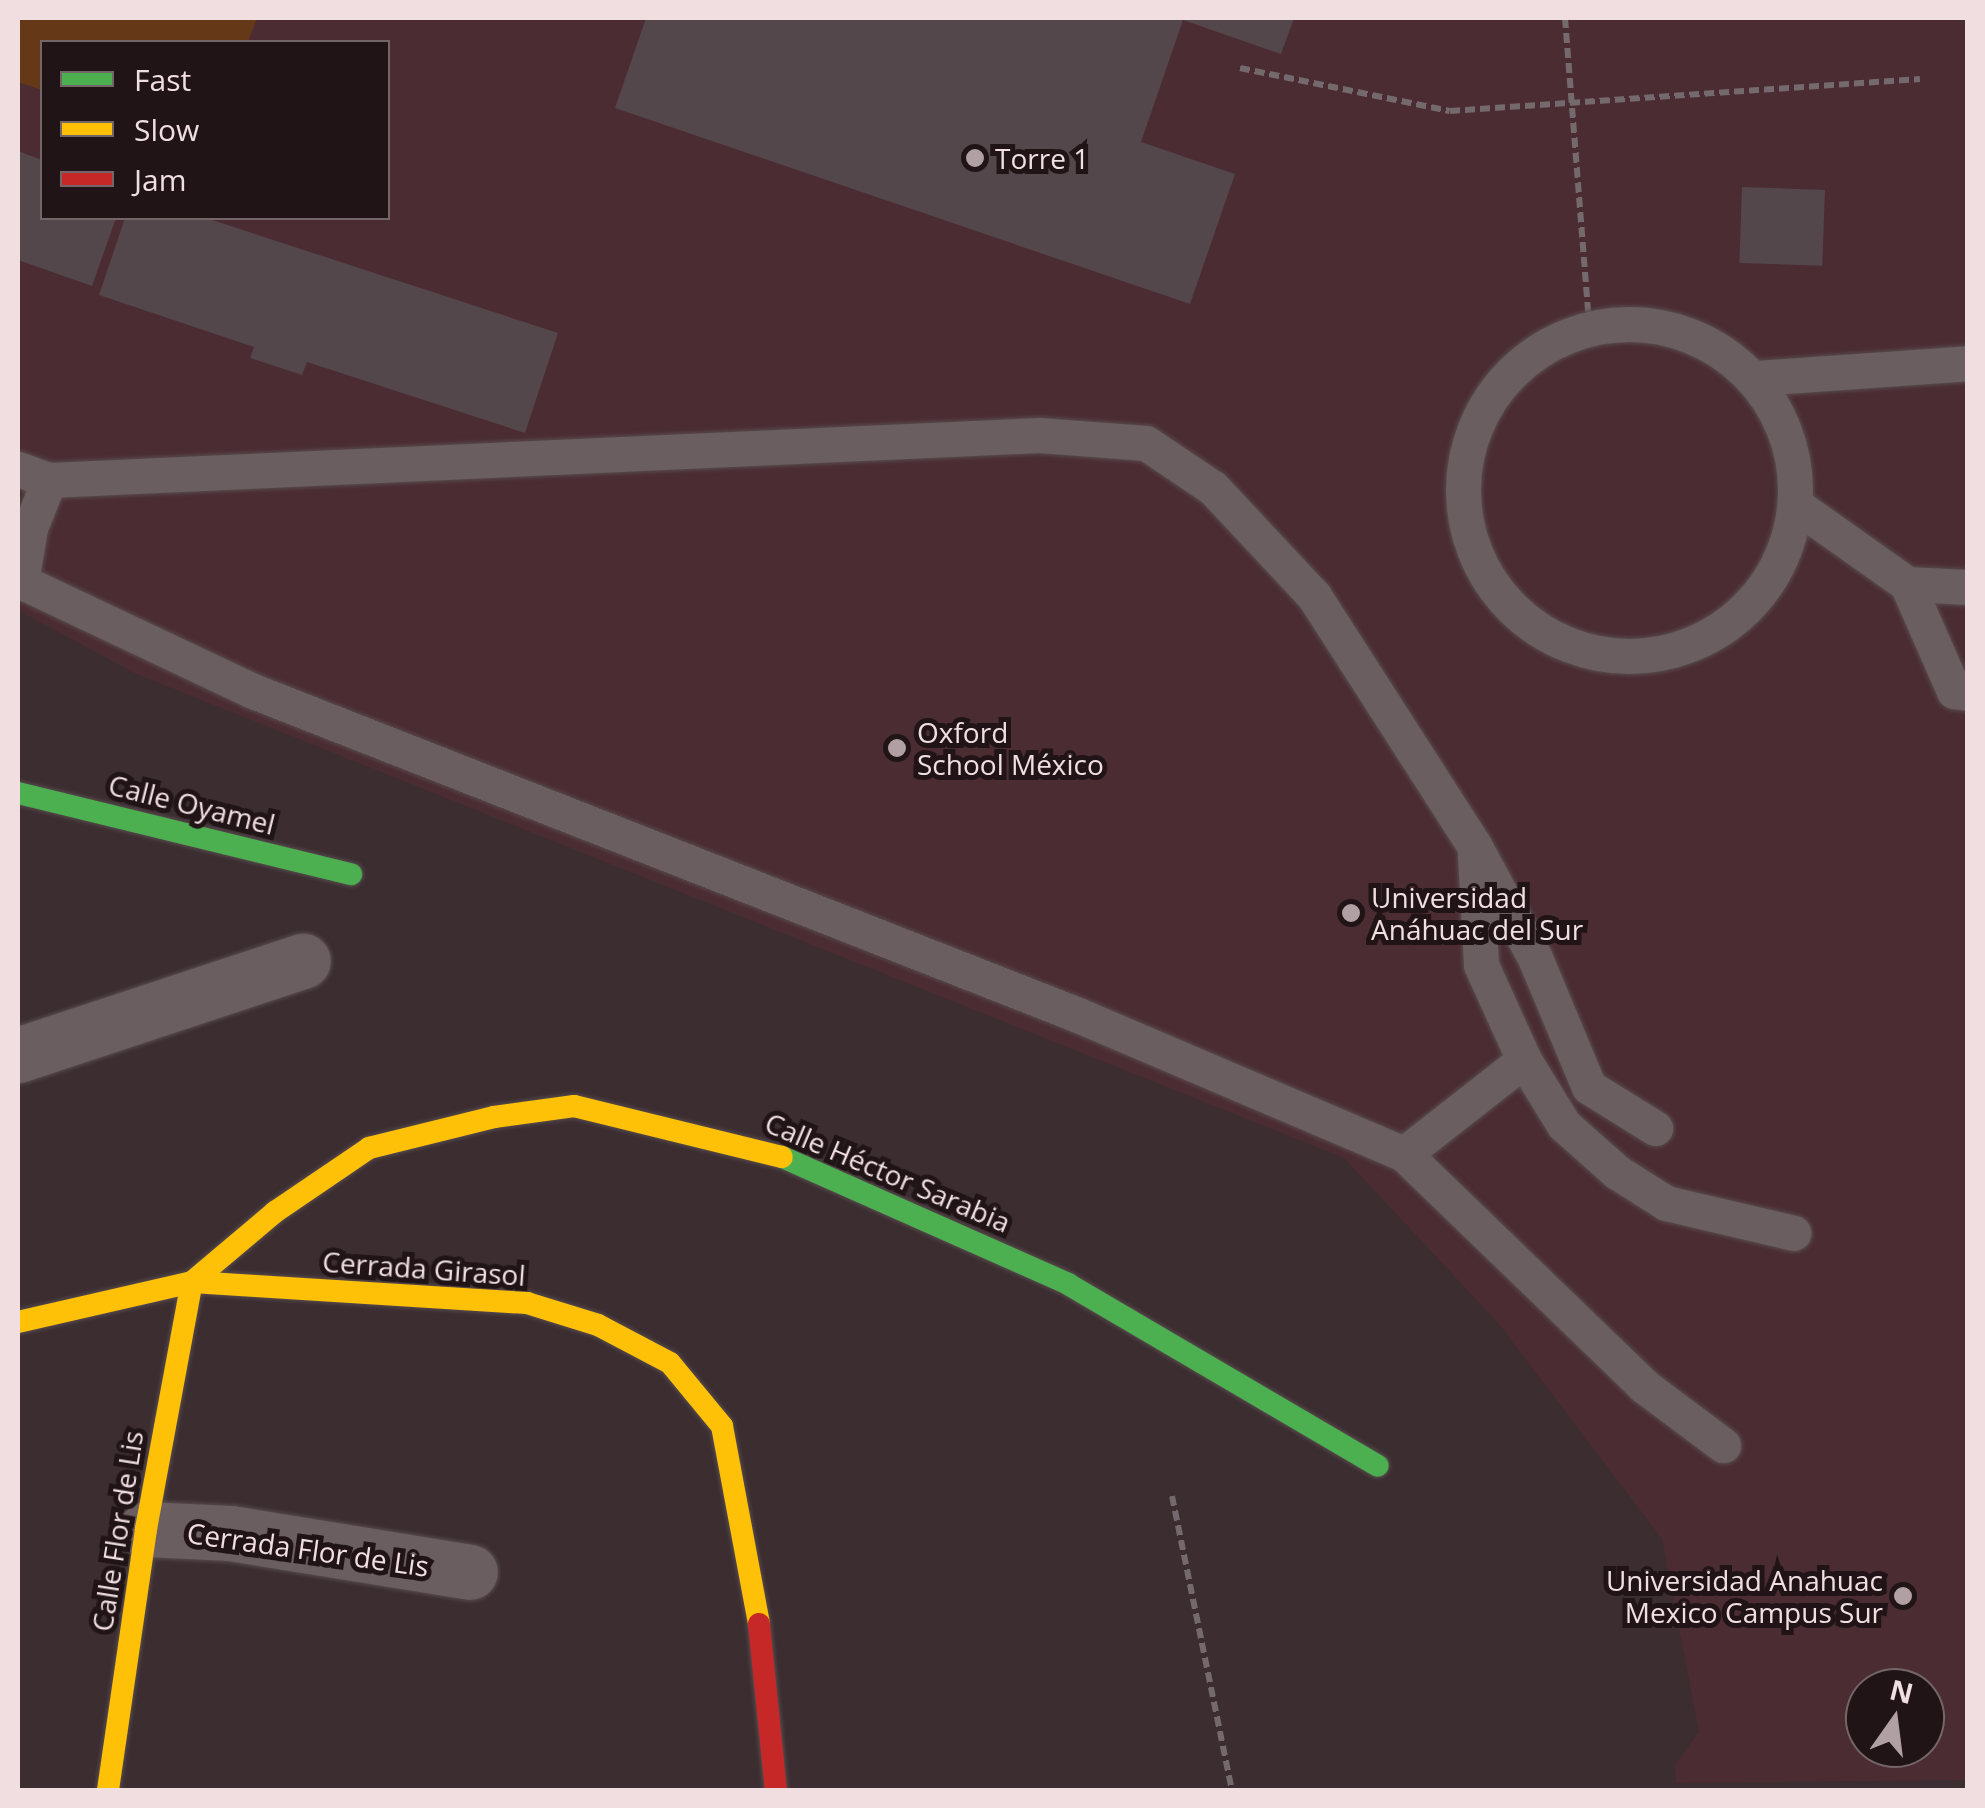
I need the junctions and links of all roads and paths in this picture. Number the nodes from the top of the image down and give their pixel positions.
1 (1565, 18) edge
2 (1240, 68) dead end
3 (1920, 78) dead end
4 (1572, 106) junction
5 (1589, 324) junction
6 (1968, 363) edge
7 (1756, 378) junction
8 (33, 475) edge
9 (1797, 506) junction
10 (19, 581) edge
11 (1907, 584) junction
12 (1968, 588) edge
13 (1968, 693) edge
14 (18, 794) edge
15 (1474, 844) junction
16 (351, 874) dead end
17 (1535, 958) junction
18 (302, 961) dead end
19 (1482, 965) junction
20 (18, 1055) edge
21 (1524, 1060) junction
22 (1656, 1128) dead end
23 (1404, 1154) junction
24 (1794, 1233) dead end
25 (192, 1282) junction
26 (18, 1322) edge
27 (1723, 1445) dead end
28 (1378, 1466) dead end
29 (1172, 1496) dead end
30 (146, 1530) junction
31 (470, 1572) dead end
32 (108, 1790) edge
33 (776, 1790) edge
34 (1232, 1790) edge

1 - 4 path
2 - 4 path
3 - 4 path
4 - 5 path
5 - 7 lane
5 - 9 lane
6 - 7 lane
7 - 9 lane
8 - 10 lane
8 - 15 lane
9 - 11 lane
10 - 23 lane
11 - 12 lane
11 - 13 lane
14 - 16 street, Calle Oyamel
15 - 17 lane
15 - 19 lane
17 - 19 lane
17 - 22 lane
18 - 20 street
19 - 21 lane
21 - 23 lane
21 - 24 lane
23 - 27 lane
25 - 26 street, Calle Héctor Sarabia
25 - 28 street, Calle Héctor Sarabia
25 - 30 street, Calle Flor de Lis
25 - 33 street, Cerrada Girasol
29 - 34 path
30 - 31 street, Cerrada Flor de Lis
30 - 32 street, Calle Flor de Lis

